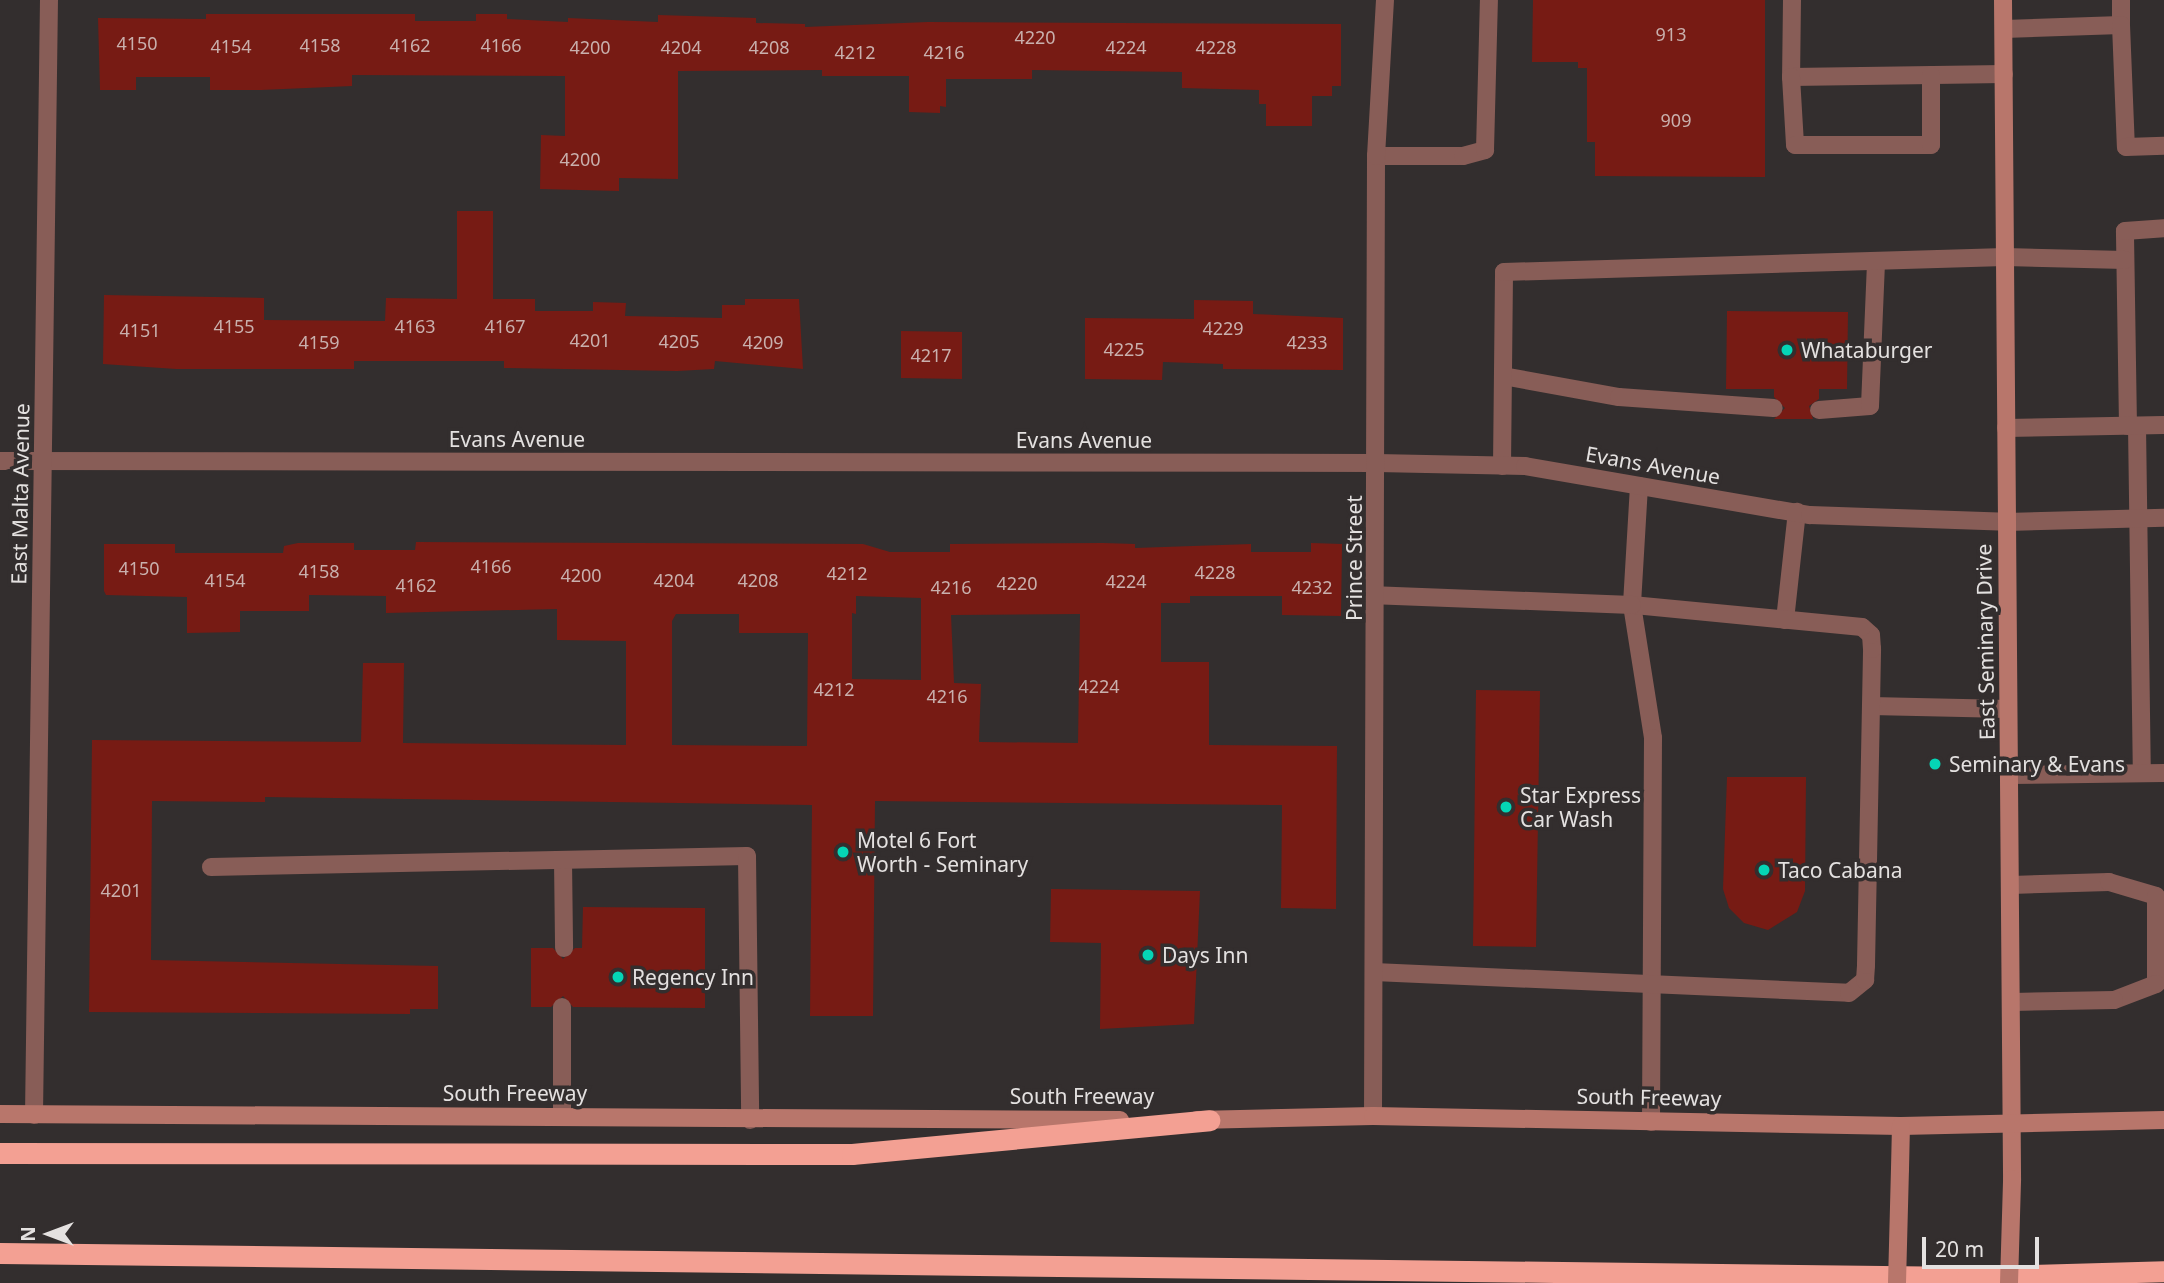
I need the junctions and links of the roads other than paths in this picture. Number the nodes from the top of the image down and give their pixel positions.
1 (49, 0) edge
2 (1385, 0) edge
3 (1489, 0) edge
4 (1792, 0) edge
5 (2003, 0) edge
6 (2121, 0) edge
7 (2121, 25) junction
8 (2004, 29) junction
9 (2004, 74) junction
10 (1931, 75) junction
11 (1791, 77) junction
12 (2164, 146) edge
13 (1376, 156) junction
14 (2164, 228) edge
15 (2005, 257) junction
16 (2125, 260) junction
17 (1876, 261) junction
18 (1503, 376) junction
19 (1774, 408) dead end
20 (1819, 410) dead end
21 (2164, 425) edge
22 (2132, 426) junction
23 (2006, 428) junction
24 (0, 461) edge
25 (43, 461) junction
26 (1377, 463) junction
27 (1502, 466) junction
28 (1639, 486) junction
29 (1797, 512) junction
30 (2164, 518) edge
31 (2140, 519) junction
32 (2006, 522) junction
33 (1376, 595) junction
34 (1632, 605) junction
35 (1786, 620) junction
36 (1871, 706) junction
37 (2008, 709) junction
38 (2142, 773) junction
39 (2164, 773) edge
40 (2010, 775) junction
41 (563, 860) junction
42 (211, 867) dead end
43 (2011, 885) junction
44 (564, 948) dead end
45 (1374, 972) junction
46 (1652, 985) junction
47 (2012, 1002) junction
48 (562, 1007) dead end
49 (0, 1114) edge
50 (34, 1115) junction
51 (1373, 1116) junction
52 (562, 1117) junction
53 (750, 1119) junction
54 (1209, 1119) junction
55 (2164, 1120) edge
56 (1651, 1122) junction
57 (2014, 1123) junction
58 (1901, 1126) junction
59 (0, 1153) edge
60 (0, 1253) edge
61 (2164, 1271) edge
62 (1898, 1283) edge
63 (2009, 1283) edge

1 - 25 street, East Malta Avenue
2 - 13 street, Prince Street
3 - 13 street
4 - 11 street
5 - 8 main road, East Seminary Drive
6 - 7 street
7 - 8 street
7 - 12 street
8 - 9 main road, East Seminary Drive
9 - 10 street
9 - 15 main road, East Seminary Drive
10 - 11 street
10 - 11 street
13 - 26 street, Prince Street
14 - 16 street
15 - 16 street
15 - 17 street
15 - 23 main road, East Seminary Drive
16 - 22 street
17 - 18 street
17 - 20 street
18 - 19 street
18 - 27 street
21 - 22 street
22 - 23 street
22 - 31 street
23 - 32 main road, East Seminary Drive
24 - 25 street, Evans Avenue
25 - 26 street, Evans Avenue
25 - 50 street, East Malta Avenue
26 - 27 street, Evans Avenue
26 - 33 street, Prince Street
27 - 28 street, Evans Avenue
28 - 29 street, Evans Avenue
28 - 34 street
29 - 32 street, Evans Avenue
29 - 35 street
30 - 31 street, Evans Avenue
31 - 32 street, Evans Avenue
31 - 38 street
32 - 37 main road, East Seminary Drive
33 - 34 street
33 - 45 street, Prince Street
34 - 35 street
34 - 46 street
35 - 36 street
36 - 37 street
36 - 46 street
37 - 40 main road, East Seminary Drive
38 - 39 street
38 - 40 street
40 - 43 main road, East Seminary Drive
41 - 42 street
41 - 44 street
41 - 53 street
43 - 47 main road, East Seminary Drive
43 - 47 street
45 - 46 street
45 - 51 street, Prince Street
46 - 56 street
47 - 57 main road, East Seminary Drive
48 - 52 street
49 - 50 main road, South Freeway
50 - 52 main road, South Freeway
51 - 54 main road, South Freeway
51 - 56 main road, South Freeway
52 - 53 main road, South Freeway
53 - 54 main road, South Freeway
54 - 59 highway
55 - 57 main road, South Freeway
56 - 58 main road, South Freeway
57 - 58 main road, South Freeway
57 - 63 main road, East Seminary Drive, bridge
58 - 62 main road, bridge
60 - 61 highway

